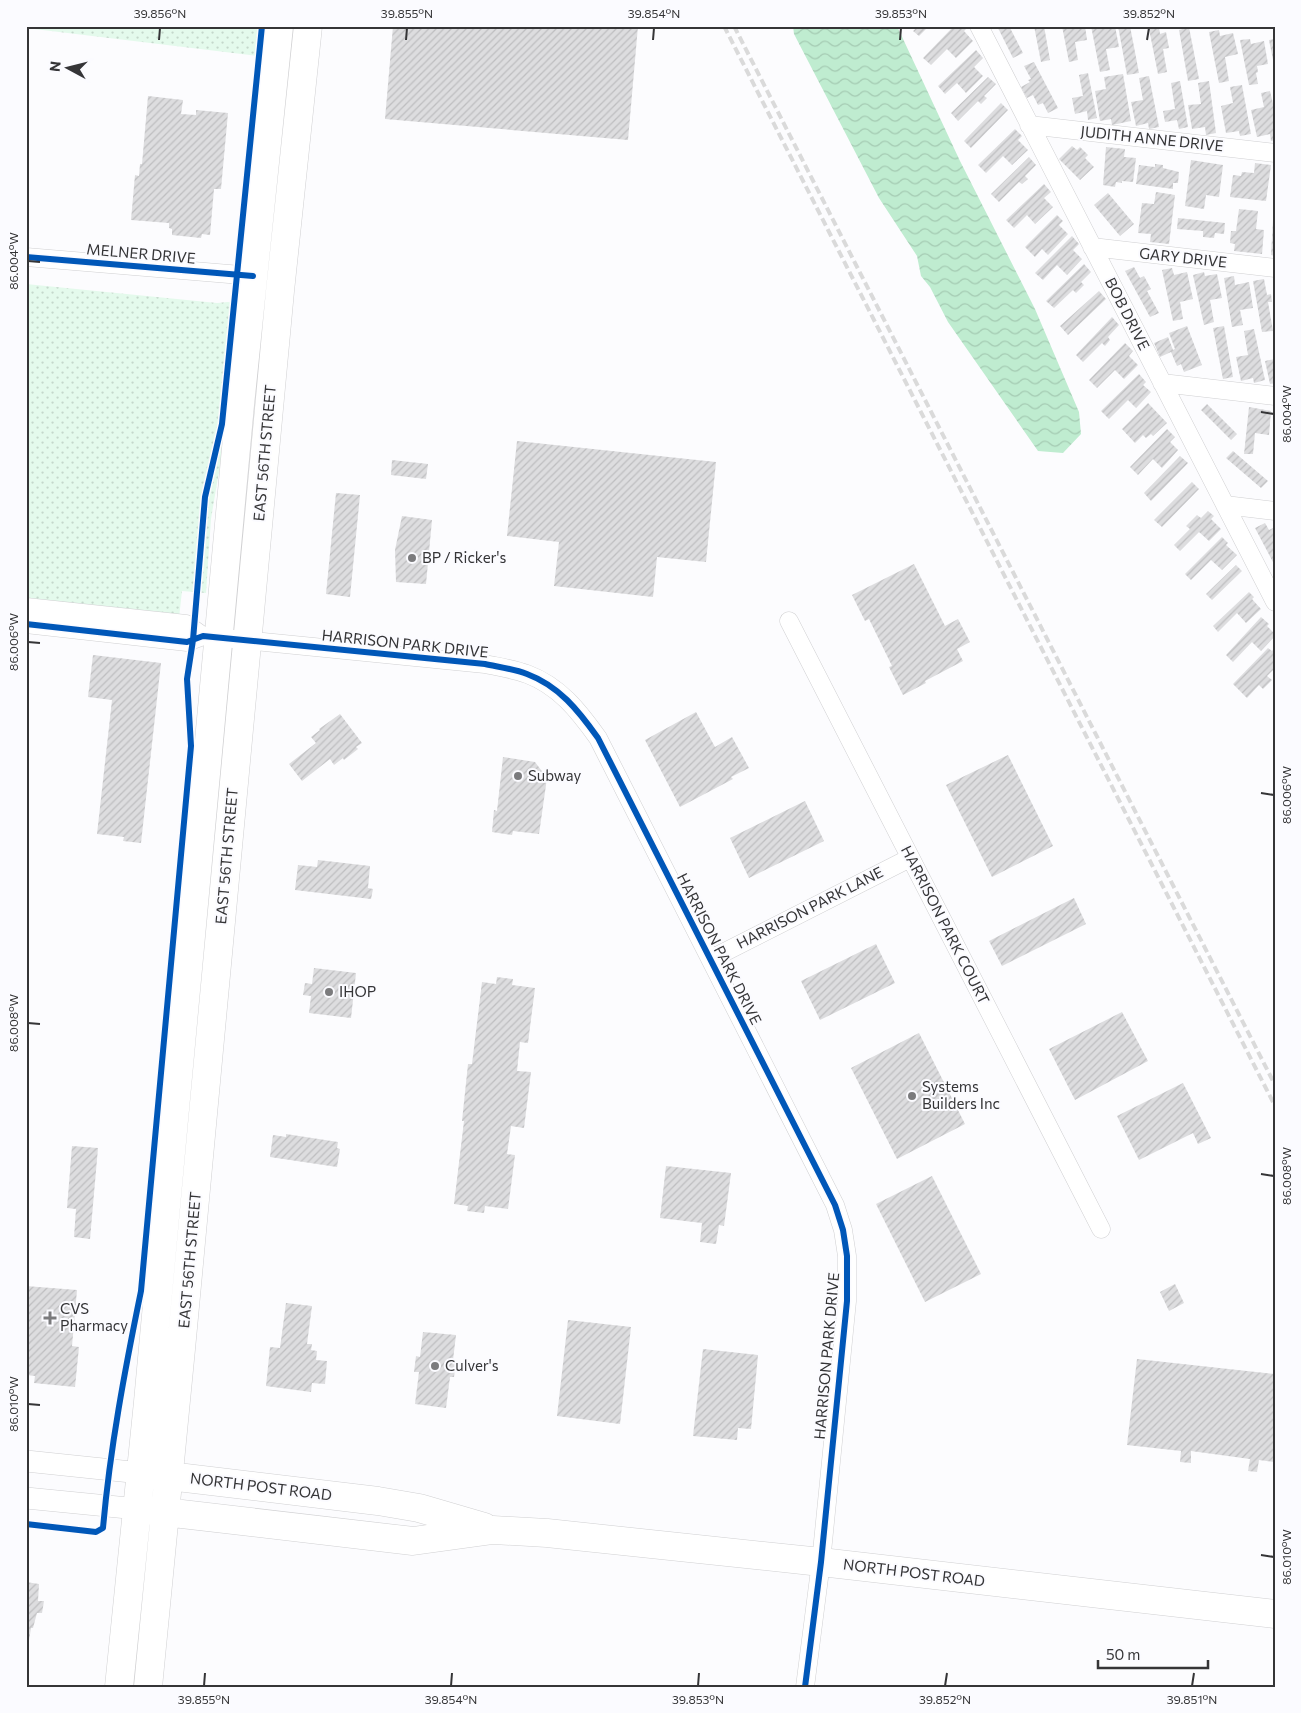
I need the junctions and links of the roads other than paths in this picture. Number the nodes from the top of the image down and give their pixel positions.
1 (279, 26) edge
2 (308, 26) edge
3 (979, 26) edge
4 (1029, 125) junction
5 (1275, 153) edge
6 (1092, 247) junction
7 (26, 256) edge
8 (1275, 268) edge
9 (253, 276) junction
10 (1162, 383) junction
11 (1275, 396) edge
12 (265, 451) junction
13 (1225, 505) junction
14 (1275, 511) edge
15 (1275, 602) edge
16 (26, 607) edge
17 (789, 621) dead end
18 (26, 624) edge
19 (224, 639) junction
20 (910, 858) junction
21 (190, 952) junction
22 (711, 959) junction
23 (208, 1067) junction
24 (174, 1126) junction
25 (194, 1209) junction
26 (1101, 1229) dead end
27 (26, 1461) edge
28 (142, 1473) junction
29 (169, 1476) junction
30 (26, 1498) edge
31 (138, 1509) junction
32 (166, 1511) junction
33 (493, 1530) junction
34 (821, 1562) junction
35 (1275, 1614) edge
36 (119, 1687) edge
37 (148, 1687) edge
38 (805, 1687) edge

1 - 9 main road, EAST 56TH STREET
2 - 12 main road, EAST 56TH STREET
3 - 4 street, BOB DRIVE
4 - 5 street, JUDITH ANNE DRIVE
4 - 6 street, BOB DRIVE
6 - 8 street, GARY DRIVE
6 - 10 street, BOB DRIVE
7 - 9 street, MELNER DRIVE
9 - 12 main road
9 - 19 main road, EAST 56TH STREET
10 - 11 street
10 - 13 street, BOB DRIVE
12 - 19 main road, EAST 56TH STREET
13 - 14 street
13 - 15 street, BOB DRIVE
16 - 19 street
17 - 20 street, HARRISON PARK COURT
18 - 19 street
19 - 21 main road, EAST 56TH STREET
19 - 22 street, HARRISON PARK DRIVE
19 - 23 main road, EAST 56TH STREET
20 - 22 street, HARRISON PARK LANE
20 - 26 street, HARRISON PARK COURT
21 - 23 main road
21 - 24 main road, EAST 56TH STREET
22 - 34 street, HARRISON PARK DRIVE
23 - 25 main road, EAST 56TH STREET
24 - 25 main road
24 - 28 main road, EAST 56TH STREET
25 - 29 main road, EAST 56TH STREET
27 - 28 street, NORTH POST ROAD
28 - 29 main road, NORTH POST ROAD
28 - 31 main road, EAST 56TH STREET
29 - 32 main road, EAST 56TH STREET
29 - 33 main road, NORTH POST ROAD
30 - 31 street, NORTH POST ROAD
31 - 32 main road, NORTH POST ROAD
31 - 36 main road, EAST 56TH STREET
32 - 33 main road, NORTH POST ROAD
32 - 37 main road, EAST 56TH STREET
33 - 34 main road, NORTH POST ROAD
34 - 35 main road, NORTH POST ROAD
34 - 38 street, HARRISON PARK DRIVE

